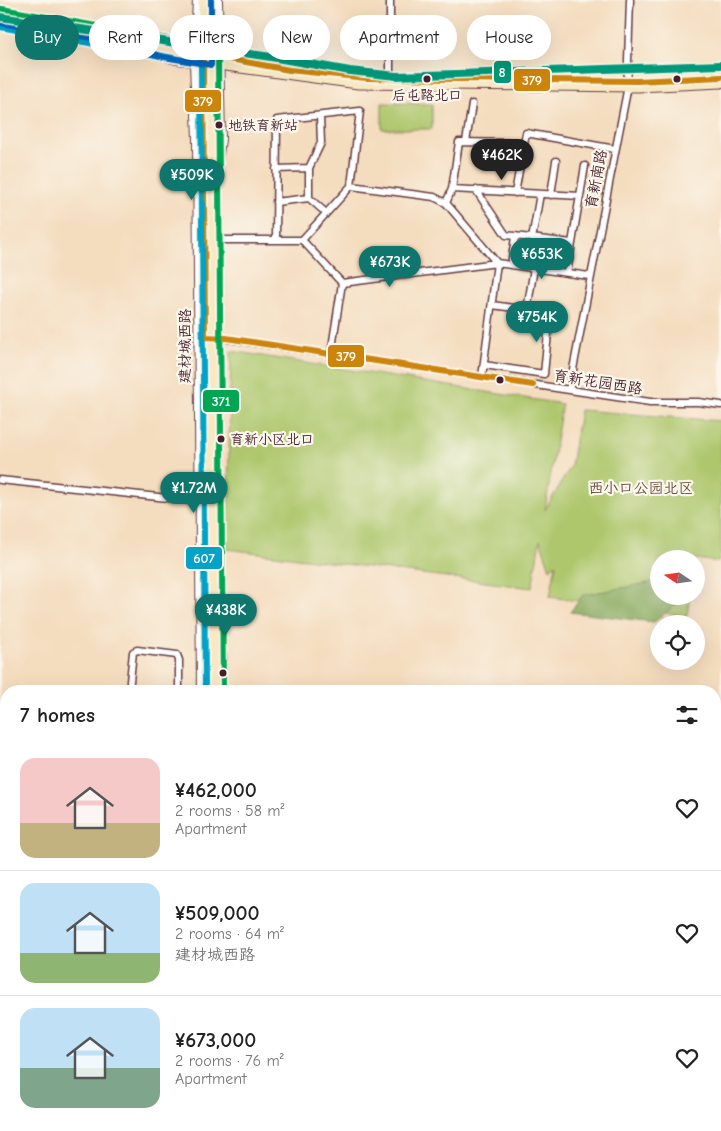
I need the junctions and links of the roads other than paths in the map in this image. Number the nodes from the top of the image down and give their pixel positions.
1 (197, 0) edge
2 (203, 0) edge
3 (210, 0) edge
4 (218, 0) edge
5 (390, 0) edge
6 (630, 0) edge
7 (200, 15) edge
8 (204, 15) edge
9 (209, 15) edge
10 (215, 15) edge
11 (0, 18) edge
12 (0, 23) edge
13 (170, 52) edge
14 (170, 57) edge
15 (207, 60) junction
16 (721, 77) edge
17 (390, 79) junction
18 (721, 83) edge
19 (628, 84) junction
20 (472, 104) dead end
21 (320, 116) junction
22 (466, 142) junction
23 (524, 143) junction
24 (615, 149) junction
25 (556, 161) dead end
26 (585, 166) dead end
27 (309, 168) junction
28 (276, 169) junction
29 (351, 186) junction
30 (452, 189) junction
31 (476, 190) junction
32 (515, 193) junction
33 (540, 194) junction
34 (551, 195) junction
35 (580, 196) junction
36 (309, 198) junction
37 (276, 202) junction
38 (446, 203) junction
39 (326, 213) junction
40 (515, 237) junction
41 (532, 239) junction
42 (215, 240) junction
43 (276, 240) junction
44 (302, 240) junction
45 (572, 244) junction
46 (497, 263) junction
47 (511, 265) junction
48 (534, 268) junction
49 (567, 273) junction
50 (590, 276) junction
51 (342, 283) junction
52 (492, 305) junction
53 (527, 310) junction
54 (212, 337) junction
55 (331, 354) junction
56 (484, 365) junction
57 (482, 377) junction
58 (569, 390) junction
59 (721, 405) edge
60 (0, 480) edge
61 (206, 503) junction
62 (220, 552) junction
63 (214, 580) junction
64 (130, 685) edge
65 (179, 685) edge
66 (201, 685) edge
67 (208, 685) edge
68 (214, 685) edge
69 (222, 685) edge

1 - 7 street, 建材城西路
2 - 8 main road, 建材城西路
3 - 9 main road, 建材城西路
4 - 10 street, 建材城西路
5 - 17 street
6 - 19 street, 育新南路
11 - 13 main road
12 - 14 main road
15 - 17 main road
15 - 19 main road
15 - 42 main road, 建材城西路
15 - 54 main road, 建材城西路
15 - 61 street, 建材城西路
16 - 19 main road
17 - 19 main road
18 - 19 main road
19 - 24 street, 育新南路
20 - 22 street
21 - 27 street
21 - 28 street
21 - 29 street
22 - 23 street
22 - 30 street
23 - 24 street
23 - 32 street
24 - 50 street, 育新南路
25 - 34 street
26 - 35 street
27 - 28 street
27 - 36 street
28 - 37 street
29 - 38 street
29 - 39 street
30 - 31 street
30 - 38 street
31 - 32 street
31 - 40 street
32 - 33 street
33 - 34 street
33 - 41 street
34 - 35 street
35 - 45 street
36 - 37 street
36 - 39 street
37 - 43 street
38 - 46 street
39 - 44 street
40 - 41 street
40 - 47 street
41 - 45 street
42 - 43 street
42 - 54 main road, 建材城西路
43 - 44 street
44 - 51 street
45 - 49 street
46 - 47 street
46 - 51 street
46 - 52 street
47 - 48 street
48 - 49 street
48 - 53 street
49 - 50 street
50 - 58 street, 育新南路
51 - 55 street
52 - 53 street
52 - 56 street
53 - 56 street
54 - 55 street, 育新花园西路
54 - 61 main road, 建材城西路
54 - 62 street, 建材城西路
55 - 57 street, 育新花园西路
56 - 57 street
57 - 58 street, 育新花园西路
58 - 59 street, 育新花园西路
60 - 61 street
61 - 63 main road, 建材城西路
61 - 66 street, 建材城西路
61 - 67 main road, 建材城西路
62 - 63 street
62 - 69 street, 建材城西路
63 - 68 main road, 建材城西路
64 - 65 street

